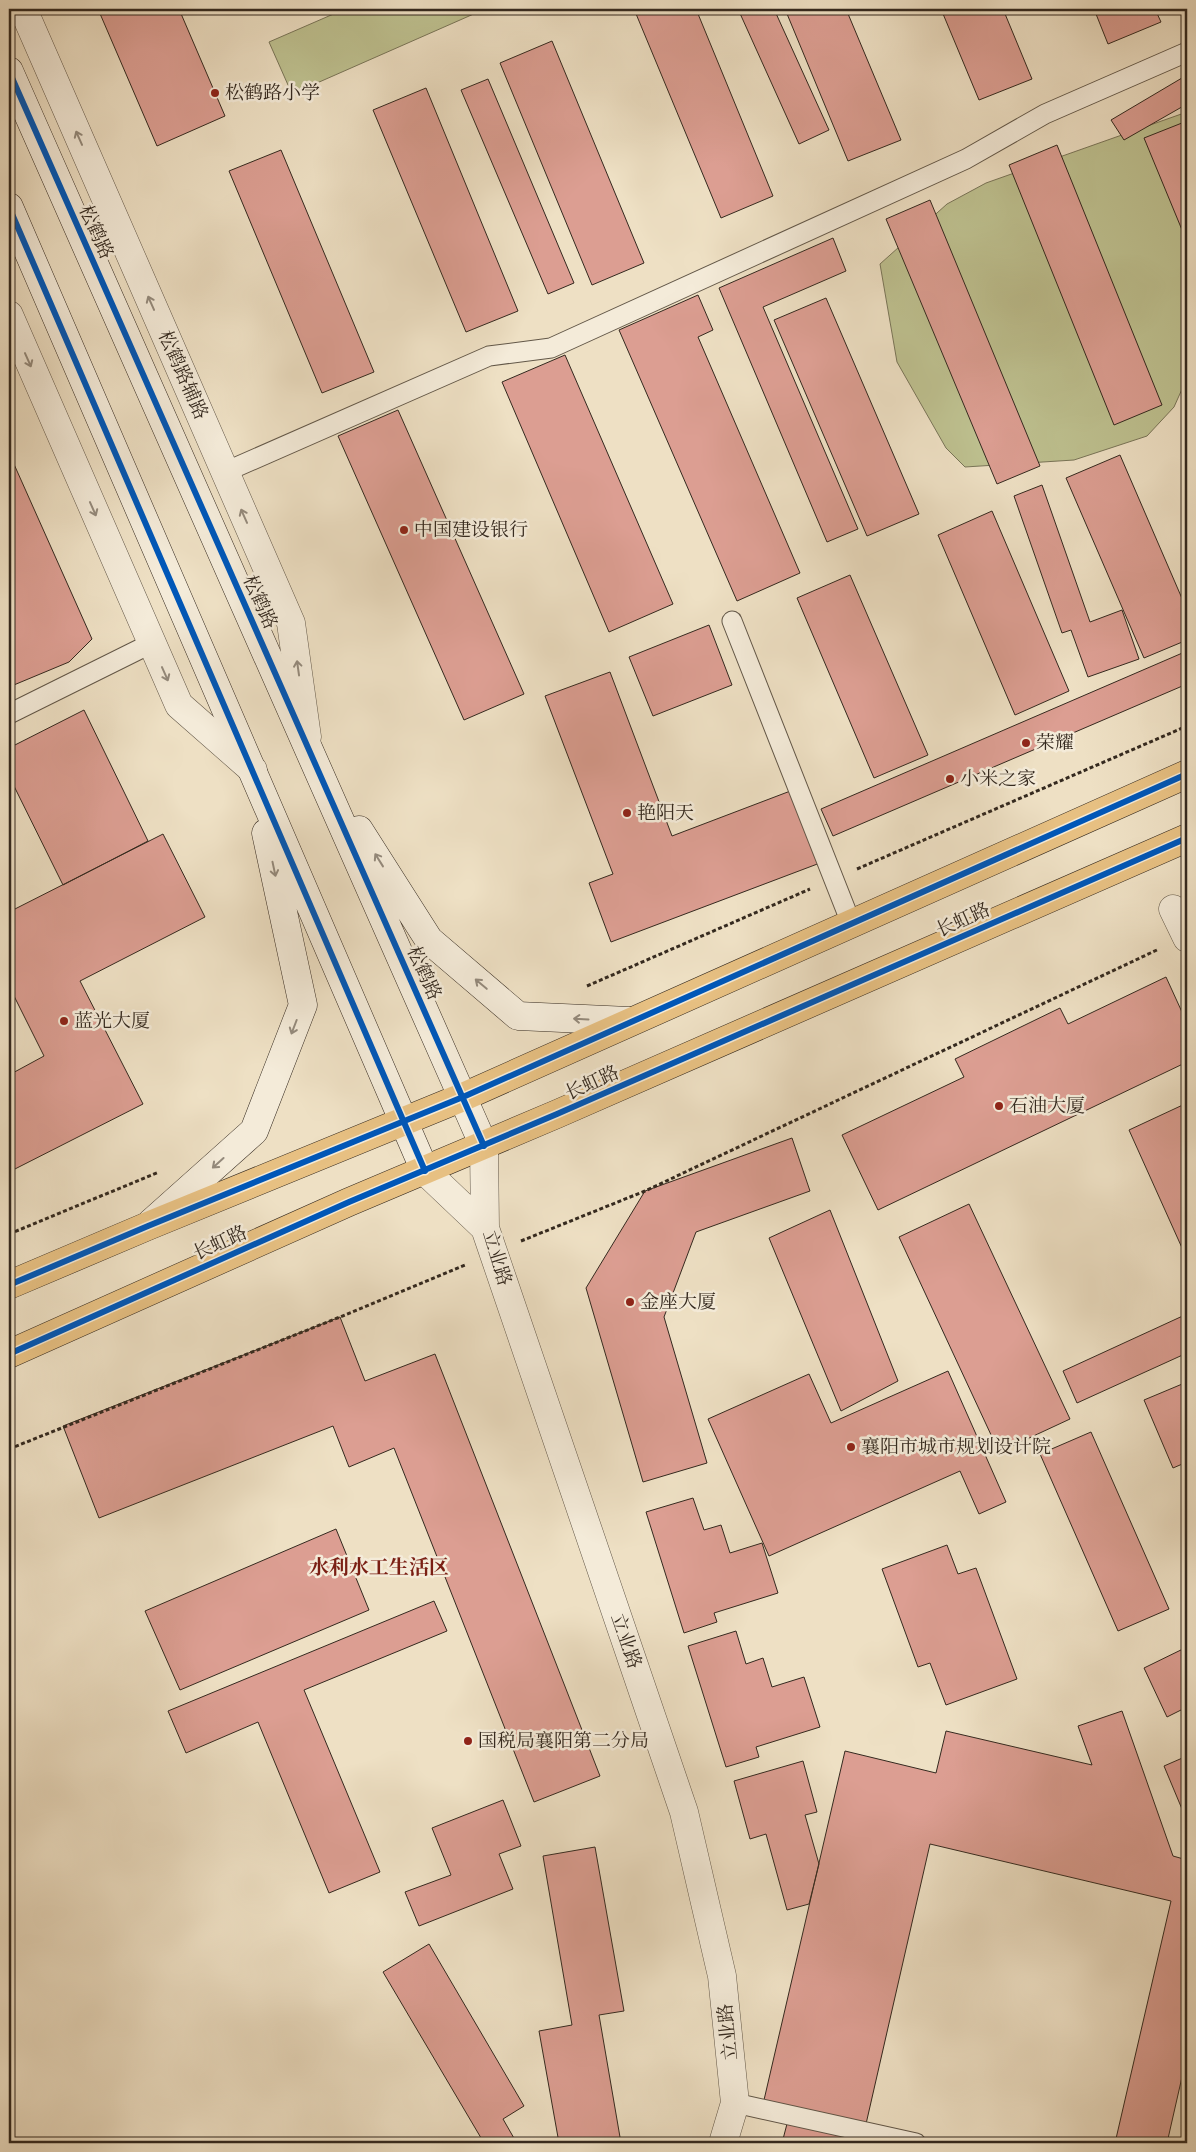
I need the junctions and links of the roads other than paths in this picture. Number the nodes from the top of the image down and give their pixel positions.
1 (22, 9) edge
2 (1187, 52) edge
3 (9, 71) edge
4 (92, 167) junction
5 (58, 182) junction
6 (9, 207) edge
7 (9, 315) edge
8 (225, 472) junction
9 (732, 621) dead end
10 (152, 644) junction
11 (9, 714) edge
12 (309, 751) junction
13 (253, 770) junction
14 (1187, 774) edge
15 (1187, 838) edge
16 (1173, 909) dead end
17 (850, 923) junction
18 (1187, 937) edge
19 (629, 1021) junction
20 (463, 1097) junction
21 (403, 1122) junction
22 (484, 1146) junction
23 (425, 1171) junction
24 (148, 1226) junction
25 (490, 1240) junction
26 (9, 1286) edge
27 (9, 1354) edge
28 (735, 2104) junction
29 (723, 2143) edge
30 (916, 2143) edge

4 -> 1 main road, 松鹤路辅路
2 - 8 lane
3 - 5 main road, 松鹤路
4 - 5 main road
8 -> 4 main road, 松鹤路辅路
5 - 12 main road, 松鹤路
6 - 13 main road
7 -> 10 main road
12 -> 8 main road, 松鹤路辅路
9 - 17 lane
10 - 11 lane
10 -> 13 main road
19 -> 12 main road
12 - 20 main road, 松鹤路
13 - 21 main road
13 -> 24 main road
14 - 17 highway
15 - 22 highway, 长虹路
16 - 18 main road
17 - 19 highway
19 - 20 highway
20 - 21 highway
20 - 22 main road, 松鹤路
21 - 23 main road
21 - 24 highway
22 - 23 highway, 长虹路
22 - 25 main road, 立业路
23 - 25 main road
23 - 27 highway, 长虹路
24 - 26 highway
25 - 28 main road, 立业路
28 - 29 main road, 立业路
28 - 30 lane

